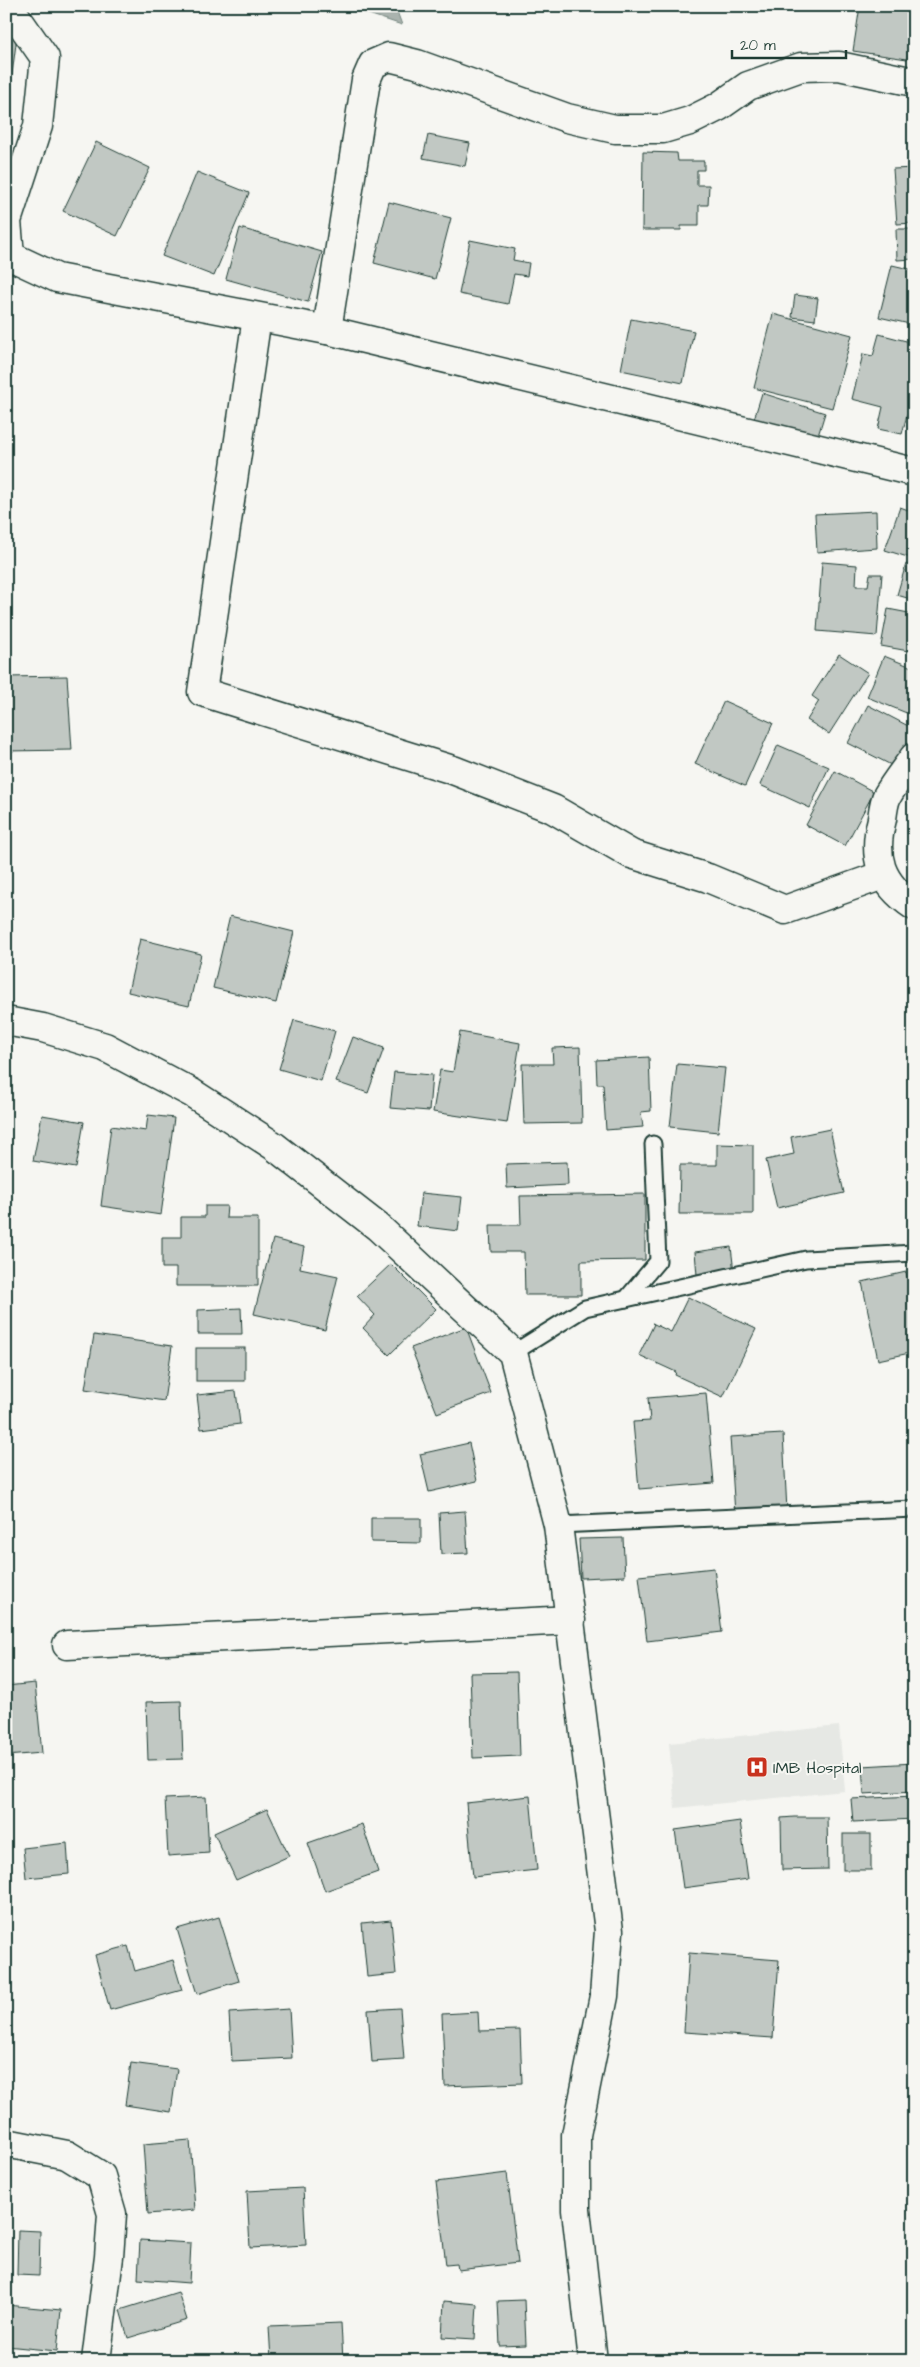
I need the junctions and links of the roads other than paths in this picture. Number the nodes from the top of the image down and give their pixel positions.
1 (6, 10) edge
2 (914, 82) edge
3 (258, 317) junction
4 (327, 330) junction
5 (914, 472) edge
6 (914, 757) edge
7 (883, 875) junction
8 (914, 906) edge
9 (6, 1021) edge
10 (653, 1144) dead end
11 (914, 1252) edge
12 (626, 1300) junction
13 (513, 1353) junction
14 (914, 1509) edge
15 (558, 1525) junction
16 (571, 1620) junction
17 (67, 1645) dead end
18 (6, 2143) edge
19 (96, 2361) edge
20 (594, 2361) edge

1 - 3 street
2 - 4 street
3 - 4 street
3 - 7 street
4 - 5 street
6 - 7 street
7 - 8 street
9 - 13 street
10 - 12 lane
11 - 12 lane
12 - 13 lane
13 - 15 street
14 - 15 lane
15 - 16 street
16 - 17 street
16 - 20 street
18 - 19 street

